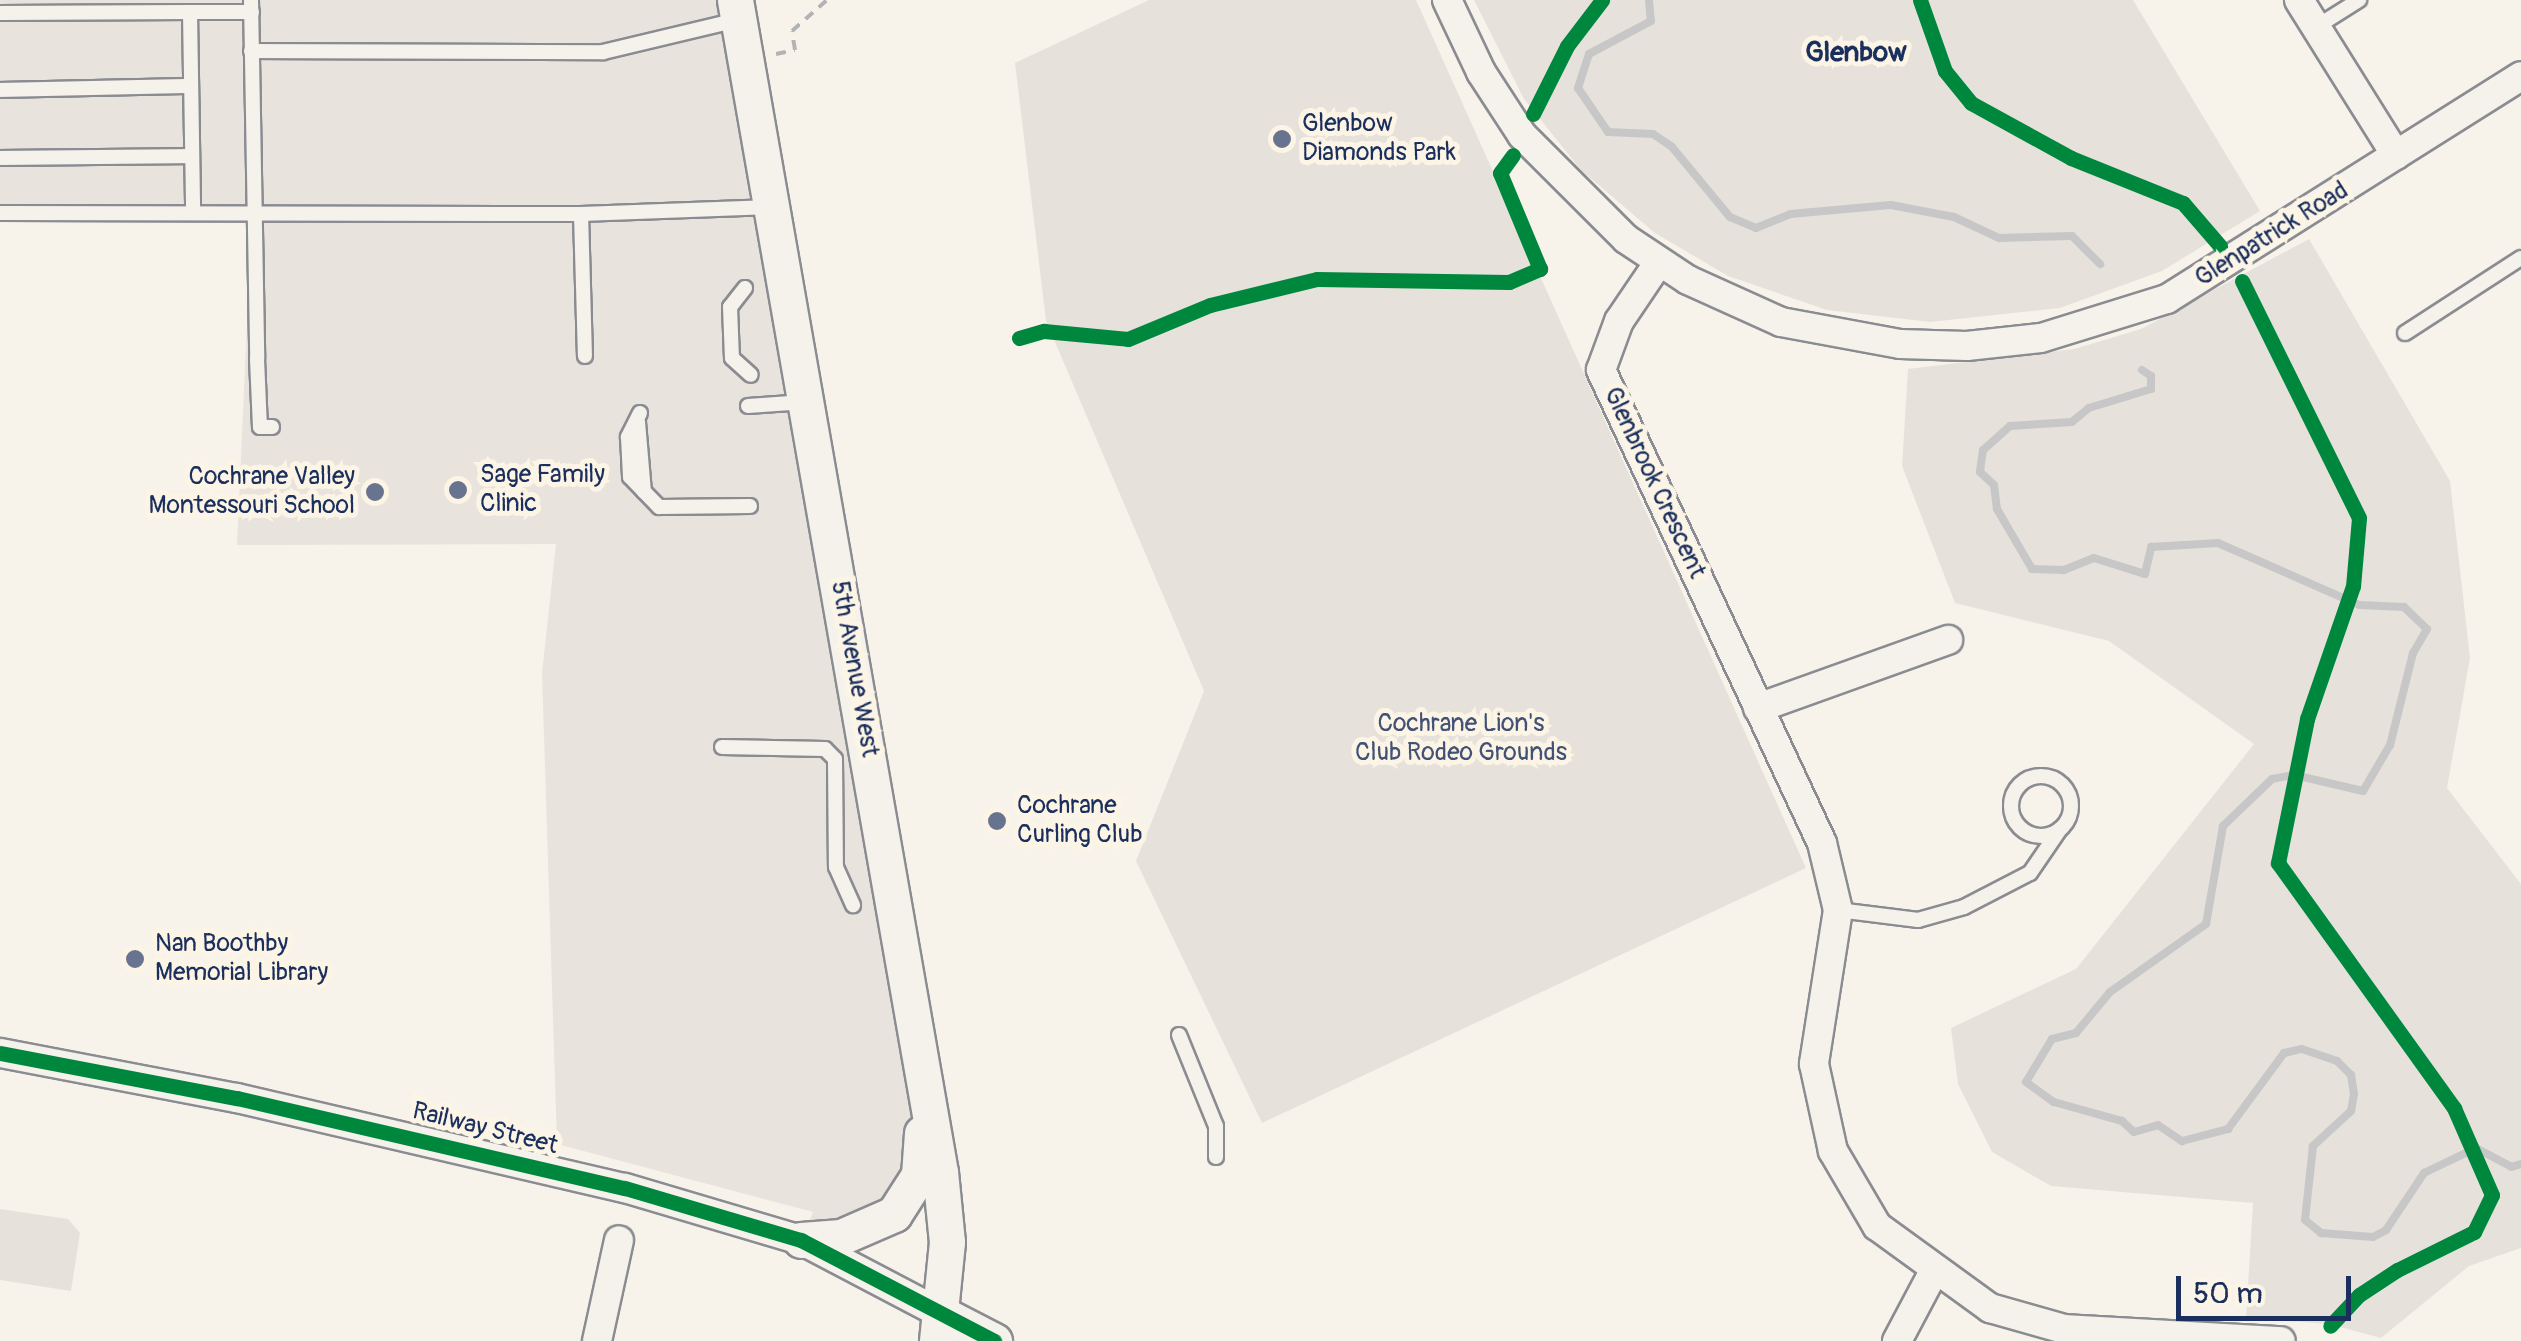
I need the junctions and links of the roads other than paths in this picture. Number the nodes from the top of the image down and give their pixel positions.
1 (1447, 0) edge
2 (2299, 0) edge
3 (2359, 0) edge
4 (252, 6) edge
5 (736, 10) edge
6 (190, 12) junction
7 (0, 13) edge
8 (2316, 27) junction
9 (251, 51) junction
10 (2521, 76) edge
11 (191, 86) junction
12 (0, 90) edge
13 (2396, 155) junction
14 (192, 156) junction
15 (0, 158) edge
16 (772, 207) junction
17 (193, 213) junction
18 (252, 213) junction
19 (0, 214) edge
20 (580, 214) junction
21 (2521, 258) edge
22 (1658, 262) junction
23 (745, 288) dead end
24 (2405, 333) dead end
25 (584, 356) dead end
26 (751, 375) dead end
27 (806, 402) junction
28 (748, 406) dead end
29 (639, 417) dead end
30 (272, 427) dead end
31 (750, 506) dead end
32 (1948, 640) dead end
33 (1758, 708) junction
34 (722, 748) dead end
35 (2060, 829) junction
36 (853, 904) dead end
37 (1838, 910) junction
38 (1179, 1035) dead end
39 (0, 1053) edge
40 (922, 1077) junction
41 (1216, 1157) dead end
42 (619, 1240) dead end
43 (801, 1240) junction
44 (1934, 1272) junction
45 (939, 1327) edge
46 (2062, 1335) edge
47 (2197, 1339) edge
48 (597, 1341) edge
49 (994, 1341) edge
50 (1897, 1341) edge
51 (2280, 1341) edge

1 - 22 street, Glenpatrick Road
2 - 8 street
3 - 8 lane
4 - 6 lane
4 - 9 lane
5 - 9 lane
5 - 16 street, 5th Avenue West
6 - 7 lane
6 - 11 lane
8 - 13 street
9 - 18 lane
10 - 13 street, Glenpatrick Road
11 - 12 lane
11 - 14 lane
13 - 22 street, Glenpatrick Road
14 - 15 lane
14 - 17 lane
16 - 20 lane
16 - 27 street, 5th Avenue West
17 - 18 lane
17 - 19 lane
18 - 20 lane
18 - 30 lane
20 - 25 lane
21 - 24 lane
22 - 33 street, Glenbrook Crescent
23 - 26 lane
27 - 28 lane
27 - 40 street, 5th Avenue West
29 - 31 lane
32 - 33 street
33 - 37 street, Glenbrook Crescent
34 - 36 lane
35 - 35 lane
35 - 37 lane
37 - 44 street, Glenbrook Crescent
38 - 41 lane
39 - 43 street, Railway Street
40 - 43 street
40 - 45 street, 5th Avenue West
42 - 48 street
43 - 45 street, Railway Street
44 - 46 street, Glenbrook Crescent
44 - 50 street
45 - 49 street
46 - 47 street, Glenbrook Crescent
47 - 51 street, Glenbrook Crescent

